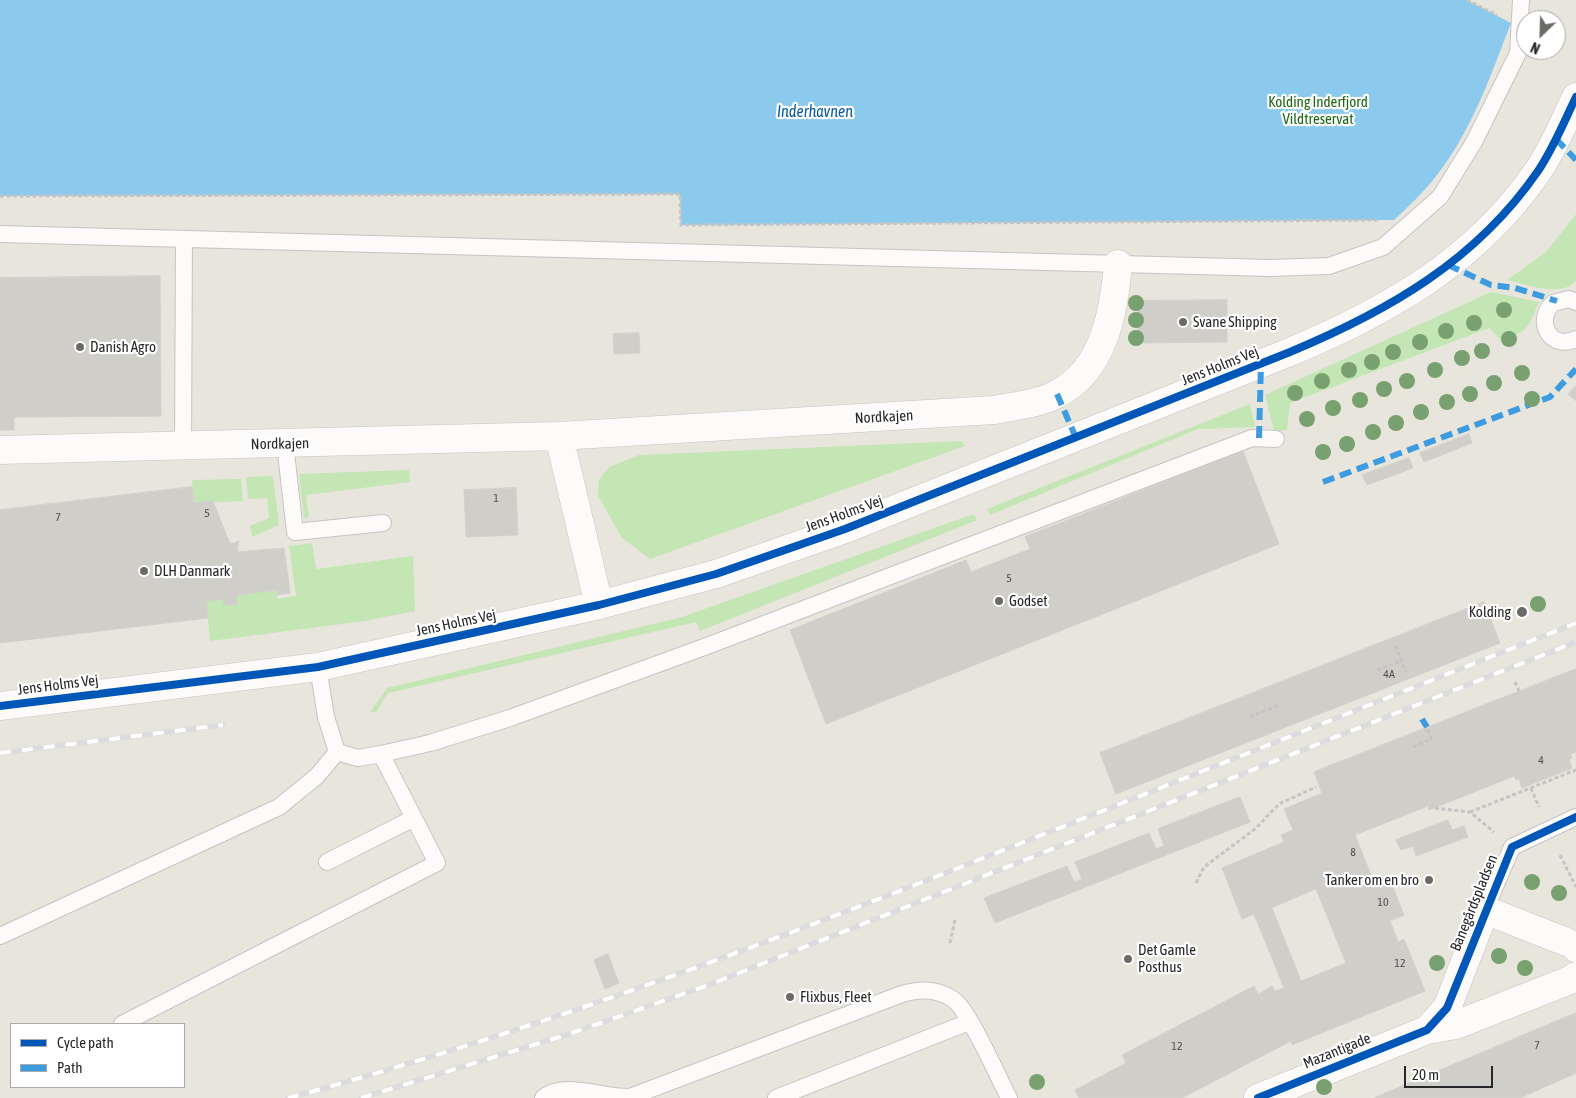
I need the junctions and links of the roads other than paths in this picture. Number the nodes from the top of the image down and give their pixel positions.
1 (1522, 0) edge
2 (1576, 98) edge
3 (0, 234) edge
4 (184, 239) junction
5 (1118, 264) junction
6 (1576, 302) edge
7 (1576, 339) edge
8 (559, 436) junction
9 (1276, 439) dead end
10 (286, 444) junction
11 (183, 446) junction
12 (0, 450) edge
13 (383, 523) dead end
14 (599, 606) junction
15 (318, 667) junction
16 (0, 706) edge
17 (337, 752) junction
18 (381, 754) junction
19 (1576, 817) edge
20 (414, 818) junction
21 (327, 862) dead end
22 (1484, 910) junction
23 (0, 936) edge
24 (1576, 948) edge
25 (1576, 976) edge
26 (969, 1022) junction
27 (124, 1023) edge
28 (1427, 1030) junction
29 (630, 1097) edge
30 (543, 1098) edge
31 (776, 1098) edge
32 (1009, 1098) edge
33 (1258, 1098) edge

1 - 5 lane
2 - 14 street, Jens Holms Vej
3 - 4 lane
4 - 5 lane
4 - 11 lane
5 - 8 street, Nordkajen
6 - 7 lane
8 - 10 street, Nordkajen
8 - 14 street
9 - 18 lane
10 - 11 street, Nordkajen
10 - 13 lane
11 - 12 street, Nordkajen
14 - 15 street, Jens Holms Vej
15 - 16 street, Jens Holms Vej
15 - 17 lane
17 - 18 lane
17 - 23 lane
18 - 20 lane
19 - 22 lane, Banegårdspladsen
20 - 21 lane
20 - 27 lane
22 - 24 street, Banegårdspladsen
22 - 28 street, Banegårdspladsen
25 - 28 street
26 - 29 lane
26 - 31 lane
26 - 32 lane
28 - 33 street, Mazantigade
29 - 30 lane

